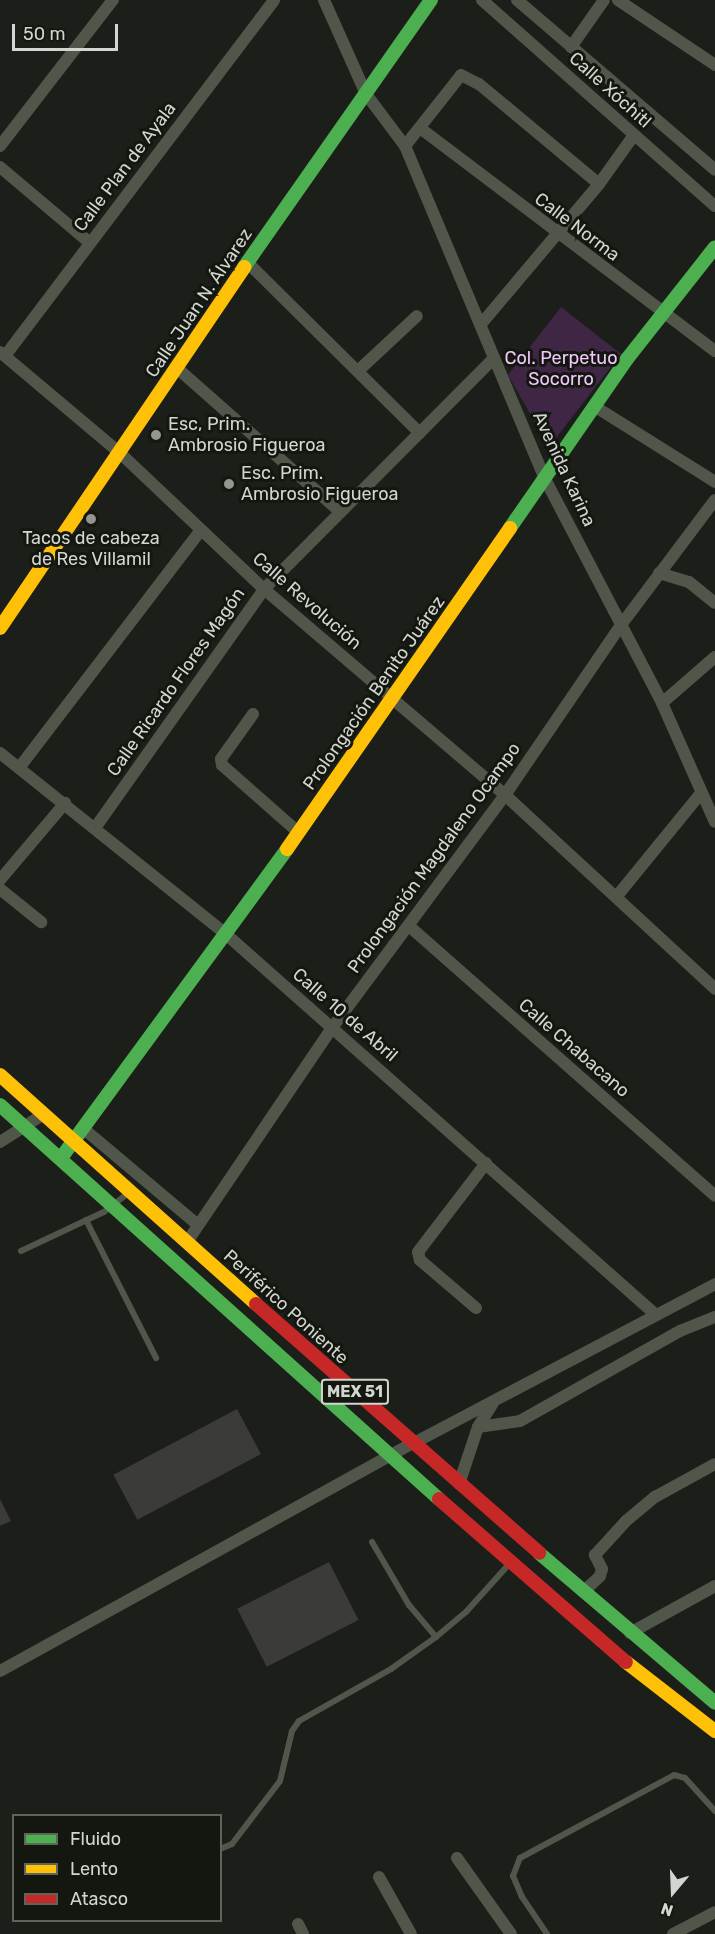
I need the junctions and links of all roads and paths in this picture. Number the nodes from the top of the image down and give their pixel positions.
1 (113, 0) edge
2 (274, 0) edge
3 (324, 0) edge
4 (431, 0) edge
5 (482, 0) edge
6 (516, 0) edge
7 (604, 0) edge
8 (618, 0) edge
9 (571, 48) junction
10 (715, 64) edge
11 (366, 94) junction
12 (420, 128) junction
13 (634, 135) junction
14 (0, 146) edge
15 (405, 146) junction
16 (0, 167) edge
17 (715, 170) edge
18 (598, 184) junction
19 (715, 206) edge
20 (556, 234) junction
21 (90, 243) junction
22 (715, 247) edge
23 (247, 262) junction
24 (665, 314) junction
25 (417, 316) dead end
26 (482, 323) junction
27 (715, 351) edge
28 (2, 354) edge
29 (494, 358) junction
30 (177, 368) junction
31 (359, 370) junction
32 (594, 406) junction
33 (420, 433) junction
34 (120, 453) junction
35 (544, 477) junction
36 (715, 482) edge
37 (715, 500) edge
38 (339, 511) junction
39 (200, 531) junction
40 (659, 573) junction
41 (264, 589) junction
42 (715, 603) edge
43 (621, 624) junction
44 (0, 628) edge
45 (715, 657) edge
46 (393, 699) junction
47 (662, 703) junction
48 (253, 714) dead end
49 (0, 753) edge
50 (19, 768) junction
51 (702, 793) junction
52 (505, 795) junction
53 (65, 803) junction
54 (715, 822) edge
55 (95, 828) junction
56 (298, 832) junction
57 (0, 880) edge
58 (0, 889) edge
59 (617, 896) junction
60 (41, 922) dead end
61 (409, 926) junction
62 (227, 935) junction
63 (715, 989) edge
64 (333, 1028) junction
65 (0, 1075) edge
66 (0, 1105) edge
67 (44, 1114) junction
68 (27, 1128) junction
69 (84, 1129) junction
70 (75, 1141) junction
71 (0, 1142) edge
72 (61, 1158) junction
73 (486, 1163) junction
74 (131, 1191) junction
75 (715, 1196) edge
76 (114, 1206) junction
77 (86, 1221) junction
78 (198, 1225) junction
79 (187, 1242) junction
80 (21, 1251) dead end
81 (715, 1284) edge
82 (476, 1308) dead end
83 (655, 1314) junction
84 (715, 1317) edge
85 (156, 1358) dead end
86 (496, 1399) junction
87 (478, 1427) junction
88 (412, 1444) junction
89 (391, 1456) junction
90 (715, 1464) edge
91 (459, 1484) junction
92 (372, 1542) dead end
93 (511, 1561) junction
94 (715, 1586) edge
95 (583, 1592) junction
96 (630, 1633) junction
97 (436, 1637) junction
98 (0, 1671) edge
99 (715, 1702) edge
100 (715, 1731) edge
101 (715, 1811) edge
102 (222, 1848) edge
103 (458, 1858) dead end
104 (378, 1877) dead end
105 (715, 1912) edge
106 (411, 1934) edge
107 (511, 1934) edge
108 (547, 1934) edge
109 (673, 1934) edge

1 - 14 street
2 - 21 street, Calle Plan de Ayala
3 - 11 street, Avenida Karina
4 - 11 main road, Calle Juan N. Álvarez
5 - 13 street, Calle Xóchitl
6 - 9 street, Calle Xóchitl
7 - 9 street
8 - 10 street
9 - 17 street, Calle Xóchitl
11 - 15 street, Avenida Karina
11 - 23 main road, Calle Juan N. Álvarez
12 - 15 street
12 - 18 street
12 - 20 street, Calle Norma
13 - 18 street
13 - 19 street, Calle Xóchitl
15 - 26 street, Avenida Karina
16 - 21 street
18 - 20 street
20 - 24 street, Calle Norma
20 - 26 street
21 - 28 street, Calle Plan de Ayala
22 - 24 main road, Prolongación Benito Juárez
23 - 30 main road, Calle Juan N. Álvarez
23 - 31 street
24 - 27 street, Calle Norma
24 - 32 main road, Prolongación Benito Juárez
25 - 31 street
26 - 29 street, Avenida Karina
28 - 34 street, Calle Revolución
29 - 33 street, Calle Ricardo Flores Magón
29 - 35 street, Avenida Karina
30 - 34 main road, Calle Juan N. Álvarez
30 - 38 street
31 - 33 street
32 - 35 main road, Prolongación Benito Juárez
32 - 36 street
33 - 38 street, Calle Ricardo Flores Magón
34 - 39 street, Calle Revolución
34 - 44 main road, Calle Juan N. Álvarez
35 - 43 street, Avenida Karina
35 - 46 main road, Prolongación Benito Juárez
37 - 40 street, Prolongación Magdaleno Ocampo
38 - 41 street, Calle Ricardo Flores Magón
39 - 41 street, Calle Revolución
39 - 50 street
40 - 42 street
40 - 43 street, Prolongación Magdaleno Ocampo
41 - 46 street, Calle Revolución
41 - 55 street, Calle Ricardo Flores Magón
43 - 47 street, Avenida Karina
43 - 52 street, Prolongación Magdaleno Ocampo
45 - 47 street
46 - 52 street, Calle Revolución
46 - 56 main road, Prolongación Benito Juárez
47 - 51 street, Avenida Karina
48 - 56 street
49 - 50 street, Calle 10 de Abril
50 - 53 street, Calle 10 de Abril
51 - 54 street, Avenida Karina
51 - 59 street
52 - 59 street, Calle Revolución
52 - 61 street, Prolongación Magdaleno Ocampo
53 - 55 street, Calle 10 de Abril
53 - 57 street
55 - 62 street, Calle 10 de Abril
56 - 62 main road, Prolongación Benito Juárez
58 - 60 street
59 - 63 street, Calle Revolución
61 - 64 street, Prolongación Magdaleno Ocampo
61 - 75 street, Calle Chabacano
62 - 64 street, Calle 10 de Abril
62 - 69 main road, Prolongación Benito Juárez
64 - 73 street, Calle 10 de Abril
64 - 78 street, Prolongación Magdaleno Ocampo
65 - 67 main road, Periférico Poniente / MEX 51
66 - 68 main road, MEX 51
67 - 68 street
67 - 70 main road, Periférico Poniente / MEX 51
68 - 71 street
68 - 72 main road, MEX 51
69 - 70 main road, Prolongación Benito Juárez
69 - 78 street
70 - 72 main road, Prolongación Benito Juárez
70 - 74 main road, Periférico Poniente / MEX 51
72 - 76 main road, MEX 51
73 - 82 street
73 - 83 street, Calle 10 de Abril
74 - 76 lane
74 - 79 main road, Periférico Poniente / MEX 51
76 - 77 lane
76 - 89 main road, MEX 51
77 - 80 lane
77 - 85 lane
78 - 79 street, Prolongación Magdaleno Ocampo
79 - 88 main road, Periférico Poniente / MEX 51
81 - 83 street
83 - 86 street
84 - 87 street
86 - 87 street
86 - 88 street
87 - 91 street
88 - 89 street
88 - 91 main road, Periférico Poniente / MEX 51
89 - 93 main road, MEX 51
89 - 98 street
90 - 95 street
91 - 95 main road, Periférico Poniente / MEX 51
92 - 97 lane
93 - 97 lane
93 - 100 main road, MEX 51
94 - 96 street
95 - 96 main road, Periférico Poniente / MEX 51
96 - 99 main road, Periférico Poniente / MEX 51
97 - 102 lane
101 - 108 lane
103 - 107 street
104 - 106 street
105 - 109 street

